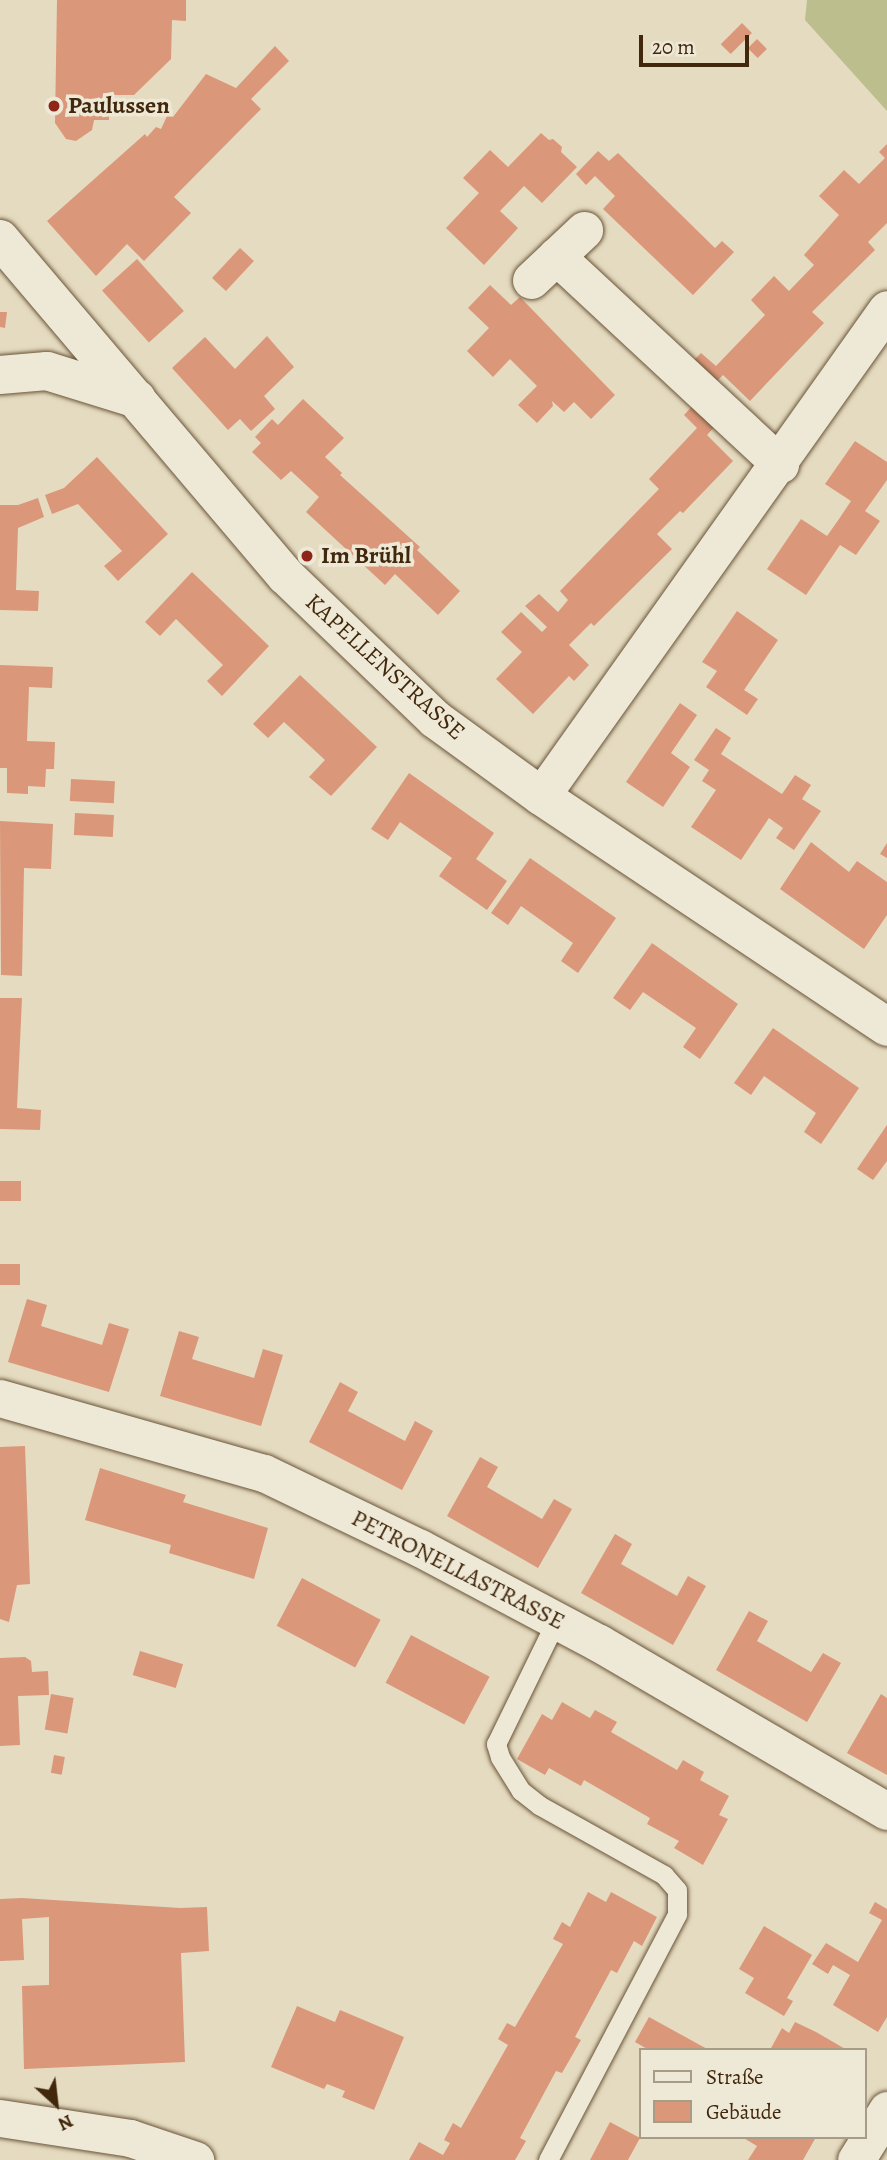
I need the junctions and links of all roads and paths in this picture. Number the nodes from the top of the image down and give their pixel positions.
1 (584, 230) dead end
2 (0, 239) edge
3 (887, 309) edge
4 (0, 375) edge
5 (137, 399) junction
6 (780, 464) junction
7 (541, 796) junction
8 (887, 1027) edge
9 (0, 1398) edge
10 (556, 1620) junction
11 (887, 1811) edge
12 (887, 2110) edge
13 (0, 2118) edge
14 (195, 2160) edge
15 (548, 2160) edge
16 (856, 2160) edge

1 - 6 street
2 - 5 street, KAPELLENSTRASSE
3 - 6 street
4 - 5 street
5 - 7 street, KAPELLENSTRASSE
6 - 7 street
7 - 8 street, KAPELLENSTRASSE
9 - 10 street, PETRONELLASTRASSE
10 - 11 street, PETRONELLASTRASSE
10 - 15 lane
12 - 16 street
13 - 14 street

